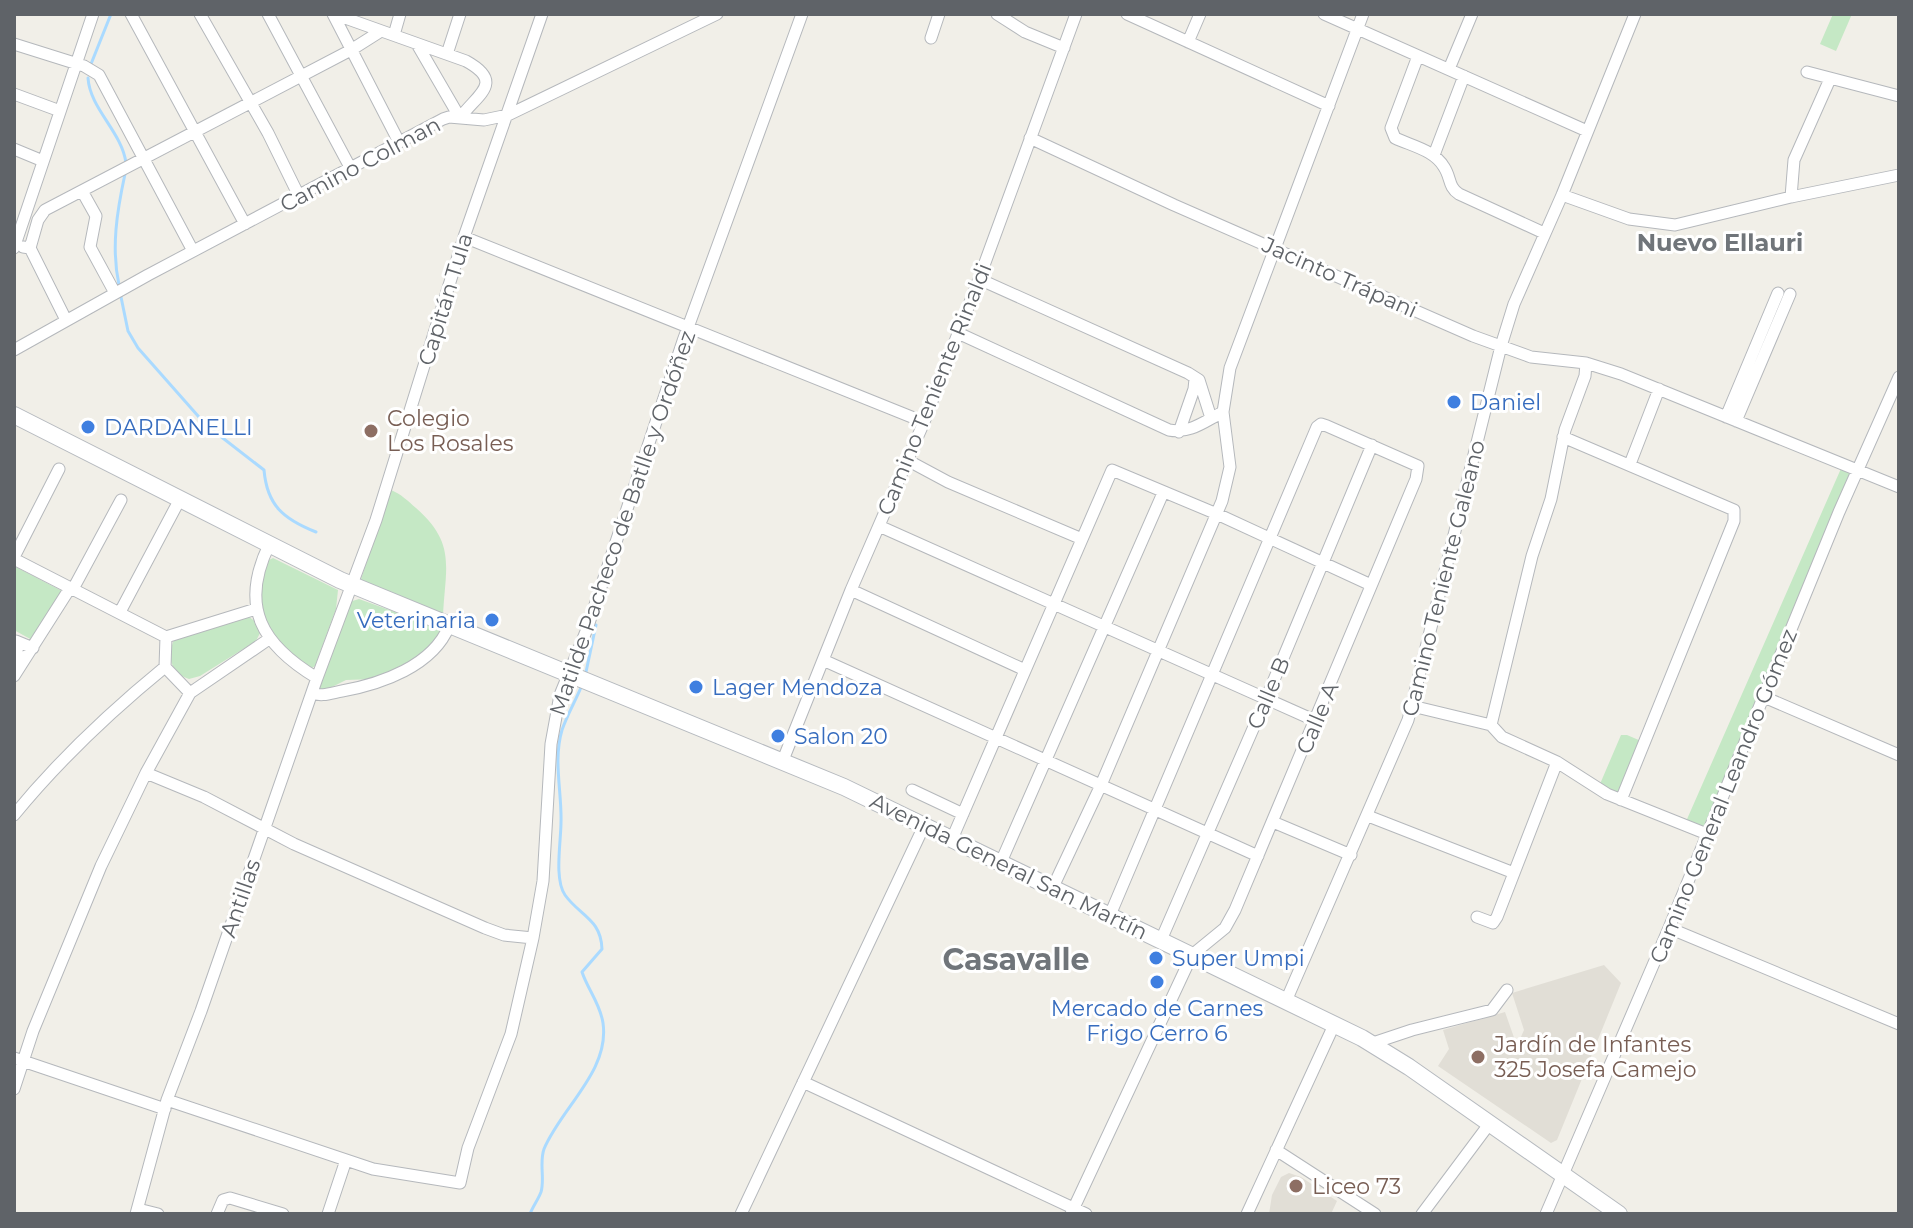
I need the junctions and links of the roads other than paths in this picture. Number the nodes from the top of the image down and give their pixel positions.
1 (93, 14) edge
2 (131, 14) edge
3 (200, 14) edge
4 (268, 14) edge
5 (334, 14) edge
6 (400, 14) edge
7 (460, 14) edge
8 (542, 14) edge
9 (717, 14) edge
10 (802, 14) edge
11 (939, 14) edge
12 (997, 14) edge
13 (1076, 14) edge
14 (1127, 14) edge
15 (1200, 14) edge
16 (1324, 14) edge
17 (1363, 14) edge
18 (1472, 14) edge
19 (1635, 14) edge
20 (1357, 28) junction
21 (381, 31) junction
22 (394, 35) junction
23 (931, 38) dead end
24 (1188, 42) junction
25 (14, 44) edge
26 (417, 44) junction
27 (1064, 48) junction
28 (351, 50) junction
29 (447, 54) junction
30 (1418, 56) junction
31 (76, 65) junction
32 (1449, 69) junction
33 (1807, 72) dead end
34 (302, 76) junction
35 (1464, 76) junction
36 (1830, 79) junction
37 (14, 94) edge
38 (1899, 96) edge
39 (251, 103) junction
40 (1329, 106) junction
41 (60, 111) junction
42 (508, 115) junction
43 (460, 118) junction
44 (196, 131) junction
45 (1587, 131) junction
46 (1030, 138) junction
47 (399, 142) junction
48 (14, 149) edge
49 (1434, 155) junction
50 (144, 158) junction
51 (43, 161) junction
52 (351, 169) junction
53 (1899, 175) edge
54 (82, 191) junction
55 (1562, 195) junction
56 (299, 196) junction
57 (1791, 197) junction
58 (245, 224) junction
59 (1544, 233) junction
60 (464, 237) junction
61 (14, 247) edge
62 (30, 248) junction
63 (1275, 249) junction
64 (193, 251) junction
65 (979, 279) junction
66 (115, 293) junction
67 (1784, 293) dead end
68 (66, 320) junction
69 (689, 327) junction
70 (958, 333) junction
71 (1501, 346) junction
72 (14, 350) edge
73 (1586, 363) junction
74 (1195, 377) junction
75 (1899, 377) edge
76 (1659, 389) junction
77 (1223, 412) junction
78 (14, 415) edge
79 (1211, 418) junction
80 (1731, 419) junction
81 (924, 422) junction
82 (1179, 432) junction
83 (1563, 437) junction
84 (1372, 445) junction
85 (907, 460) junction
86 (1630, 464) junction
87 (59, 469) dead end
88 (1858, 470) junction
89 (1899, 487) edge
90 (1163, 493) junction
91 (180, 499) junction
92 (121, 500) dead end
93 (1217, 514) junction
94 (879, 526) junction
95 (1082, 539) junction
96 (1269, 539) junction
97 (269, 545) junction
98 (14, 558) edge
99 (1323, 563) junction
100 (351, 585) junction
101 (1371, 585) junction
102 (72, 588) junction
103 (851, 590) junction
104 (1054, 604) junction
105 (256, 609) junction
106 (120, 612) junction
107 (449, 626) junction
108 (1104, 626) junction
109 (166, 637) junction
110 (269, 639) junction
111 (15, 640) edge
112 (33, 648) junction
113 (1159, 651) junction
114 (823, 660) junction
115 (165, 667) junction
116 (1025, 670) junction
117 (17, 672) edge
118 (568, 673) junction
119 (1214, 675) junction
120 (317, 678) junction
121 (190, 693) junction
122 (312, 693) junction
123 (1764, 697) junction
124 (1266, 699) junction
125 (1412, 706) junction
126 (1316, 721) junction
127 (1491, 725) junction
128 (996, 737) junction
129 (1899, 755) edge
130 (783, 760) junction
131 (1047, 760) junction
132 (1557, 762) junction
133 (146, 773) junction
134 (1101, 785) junction
135 (912, 790) dead end
136 (1621, 800) junction
137 (1156, 810) junction
138 (963, 814) junction
139 (14, 815) edge
140 (1368, 816) junction
141 (1273, 822) junction
142 (924, 826) junction
143 (264, 830) junction
144 (1207, 834) junction
145 (1707, 834) junction
146 (952, 839) junction
147 (1351, 855) junction
148 (1258, 856) junction
149 (1001, 862) junction
150 (1514, 873) junction
151 (1053, 887) junction
152 (1110, 915) junction
153 (1477, 917) dead end
154 (1669, 928) junction
155 (533, 938) junction
156 (1161, 940) junction
157 (1192, 955) junction
158 (1507, 990) dead end
159 (1286, 1001) junction
160 (1899, 1024) edge
161 (1334, 1025) junction
162 (1373, 1043) junction
163 (18, 1060) edge
164 (803, 1082) junction
165 (14, 1089) edge
166 (166, 1104) junction
167 (1490, 1123) junction
168 (1276, 1150) junction
169 (346, 1160) junction
170 (1562, 1175) junction
171 (137, 1211) edge
172 (1073, 1211) edge
173 (158, 1214) edge
174 (217, 1214) edge
175 (283, 1214) edge
176 (328, 1214) edge
177 (741, 1214) edge
178 (1086, 1214) edge
179 (1247, 1214) edge
180 (1375, 1214) edge
181 (1422, 1214) edge
182 (1546, 1214) edge
183 (1619, 1214) edge

1 - 31 street
2 - 44 street
3 - 39 street
4 - 34 street
5 - 21 street
5 - 28 street
6 - 22 street
7 - 29 street
8 - 42 street, Capitán Tula
9 - 42 street, Camino Colman
10 - 69 street, Matilde Pacheco de Batlle y Ordóñez
11 - 23 street
12 - 27 street
13 - 27 street, Camino Teniente Rinaldi
14 - 24 street
15 - 24 street
16 - 20 street
17 - 20 street
18 - 32 street
19 - 45 street, Camino Teniente Galeano
20 - 30 street
20 - 40 street
21 - 22 street
21 - 28 street
22 - 26 street
24 - 40 street
25 - 31 street
26 - 29 street
26 - 43 street
27 - 46 street, Camino Teniente Rinaldi
28 - 34 street
28 - 47 street
29 - 43 street
30 - 32 street
30 - 49 street
31 - 41 street
31 - 50 street
32 - 35 street
33 - 36 street
34 - 39 street
34 - 52 street
35 - 45 street
35 - 49 street
36 - 38 street
36 - 57 street
37 - 41 street
39 - 44 street
39 - 56 street
40 - 63 street
41 - 51 street
42 - 43 street, Camino Colman
42 - 60 street, Capitán Tula
43 - 47 street, Camino Colman
44 - 50 street
44 - 58 street
45 - 55 street, Camino Teniente Galeano
46 - 63 street, Jacinto Trápani
46 - 65 street, Camino Teniente Rinaldi
47 - 52 street, Camino Colman
48 - 51 street
49 - 59 street
50 - 54 street
50 - 64 street
51 - 61 street
52 - 56 street, Camino Colman
53 - 57 street
54 - 62 street
54 - 66 street
55 - 57 street
55 - 59 street, Camino Teniente Galeano
56 - 58 street, Camino Colman
58 - 64 street, Camino Colman
59 - 71 street, Camino Teniente Galeano
60 - 69 street
60 - 100 street, Capitán Tula
61 - 62 street
62 - 68 street
63 - 71 street, Jacinto Trápani
63 - 77 street
64 - 66 street, Camino Colman
65 - 70 street, Camino Teniente Rinaldi
65 - 74 street
66 - 68 street, Camino Colman
67 - 80 street
68 - 72 street, Camino Colman
69 - 81 street
69 - 118 street, Matilde Pacheco de Batlle y Ordóñez
70 - 81 street, Camino Teniente Rinaldi
70 - 82 street
71 - 73 street, Jacinto Trápani
71 - 125 street, Camino Teniente Galeano
73 - 76 street, Jacinto Trápani
73 - 83 street
74 - 79 street
74 - 82 street
75 - 88 street, Camino General Leandro Gómez
76 - 80 street, Jacinto Trápani
76 - 86 street
77 - 79 street
77 - 93 street
78 - 91 main road, Avenida General San Martín
79 - 82 street
80 - 88 street, Jacinto Trápani
81 - 85 street, Camino Teniente Rinaldi
83 - 86 street
83 - 127 street
84 - 96 street
84 - 99 street, Calle B
84 - 101 street, Calle A
85 - 94 street, Camino Teniente Rinaldi
85 - 95 street
86 - 136 street
87 - 98 street
88 - 89 street, Jacinto Trápani
88 - 123 street, Camino General Leandro Gómez
90 - 93 street
90 - 95 street
90 - 108 street
91 - 97 main road, Avenida General San Martín
91 - 106 street
92 - 102 street
93 - 96 street
93 - 113 street
94 - 103 street, Camino Teniente Rinaldi
94 - 104 street
95 - 104 street
96 - 99 street
96 - 119 street
97 - 100 main road, Avenida General San Martín
97 - 105 street
98 - 102 street
99 - 101 street
99 - 124 street, Calle B
100 - 107 main road, Avenida General San Martín
100 - 120 street, Antillas
101 - 126 street, Calle A
102 - 106 street
102 - 112 street
103 - 114 street, Camino Teniente Rinaldi
103 - 116 street
104 - 108 street
104 - 116 street
105 - 109 street
105 - 110 street
106 - 109 street
107 - 118 main road, Avenida General San Martín
107 - 122 street
108 - 113 street
108 - 131 street
109 - 115 street
110 - 120 street
110 - 121 street
111 - 112 street
111 - 117 street
112 - 117 street
113 - 119 street
113 - 134 street
114 - 128 street
114 - 130 street, Camino Teniente Rinaldi
115 - 121 street
115 - 139 street
116 - 128 street
118 - 130 main road, Avenida General San Martín
118 - 155 street, Matilde Pacheco de Batlle y Ordóñez
119 - 124 street
119 - 137 street
120 - 122 street, Antillas
121 - 133 street
122 - 143 street, Antillas
123 - 129 street
123 - 145 street, Camino General Leandro Gómez
124 - 126 street
124 - 144 street, Calle B
125 - 127 street
125 - 140 street, Camino Teniente Galeano
126 - 141 street, Calle A
127 - 132 street
128 - 131 street
128 - 138 street
130 - 142 main road, Avenida General San Martín
131 - 134 street
131 - 149 street
132 - 136 street
132 - 150 street
133 - 143 street
133 - 163 street
134 - 137 street
134 - 151 street
135 - 138 street
136 - 145 street
137 - 144 street
137 - 152 street
138 - 146 street
140 - 147 street, Camino Teniente Galeano
140 - 150 street
141 - 147 street
141 - 148 street, Calle A
142 - 146 main road, Avenida General San Martín
142 - 164 street
143 - 155 street
143 - 166 street, Antillas
144 - 148 street
144 - 156 street, Calle B
145 - 154 street, Camino General Leandro Gómez
146 - 149 main road, Avenida General San Martín
147 - 159 street, Camino Teniente Galeano
148 - 157 street, Calle A
149 - 151 main road, Avenida General San Martín
150 - 153 street
151 - 152 main road, Avenida General San Martín
152 - 156 main road, Avenida General San Martín
154 - 160 street
154 - 170 street, Camino General Leandro Gómez
155 - 169 street, Matilde Pacheco de Batlle y Ordóñez
156 - 157 main road, Avenida General San Martín
157 - 159 main road, Avenida General San Martín
157 - 172 street
158 - 162 street
159 - 161 main road, Avenida General San Martín
161 - 162 main road, Avenida General San Martín
161 - 168 street
162 - 167 main road, Avenida General San Martín
163 - 165 street
163 - 166 street
164 - 172 street
164 - 177 street
166 - 169 street
166 - 171 street, Antillas
167 - 170 main road, Avenida General San Martín
167 - 181 street
168 - 179 street
168 - 180 street
169 - 176 street
170 - 182 street, Camino General Leandro Gómez
170 - 183 main road, Avenida General San Martín
171 - 173 street
172 - 178 street
174 - 175 street

